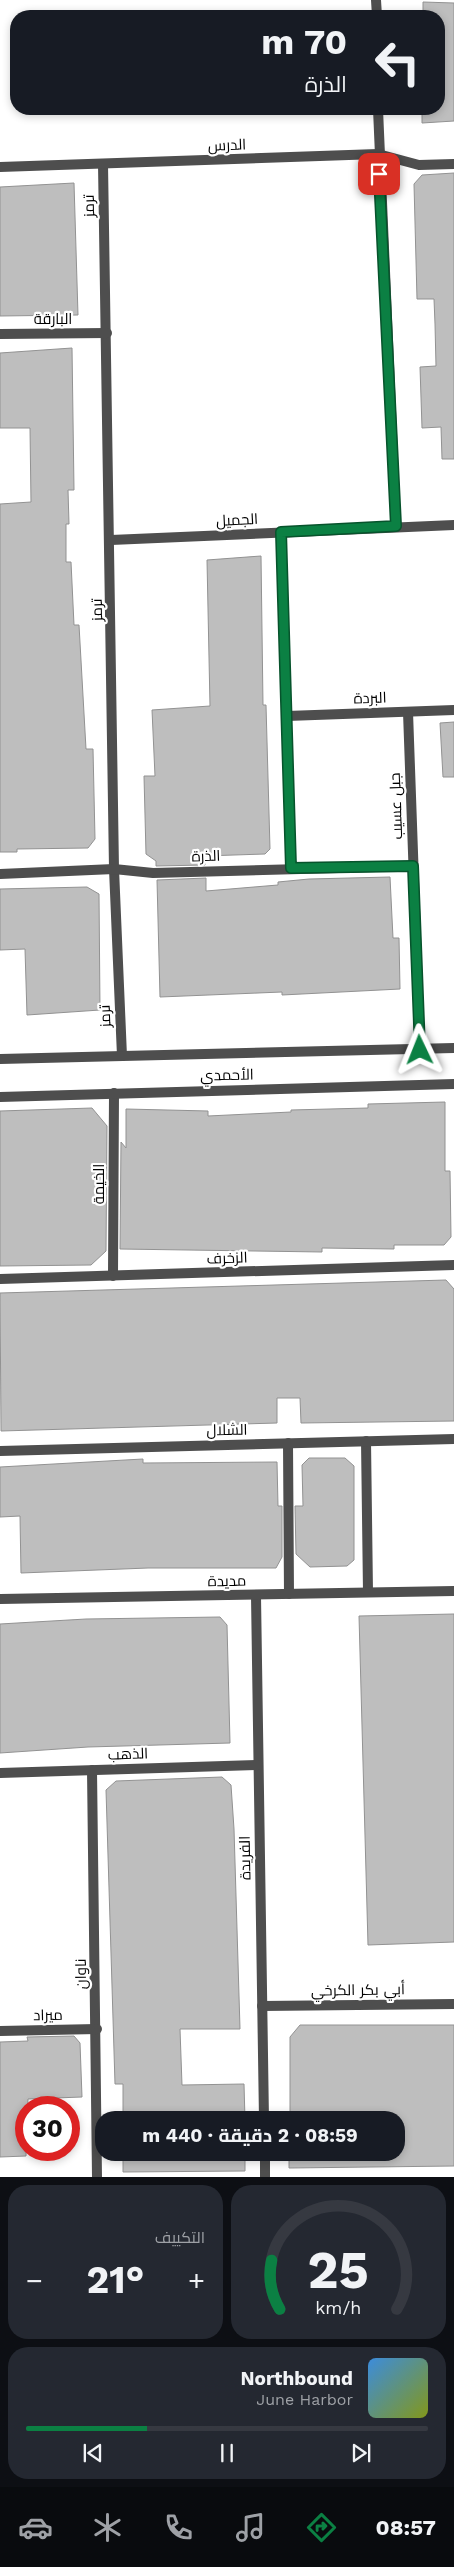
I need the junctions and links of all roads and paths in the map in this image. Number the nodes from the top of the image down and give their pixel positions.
1 (378, 115) edge
2 (378, 154) junction
3 (103, 164) junction
4 (454, 164) edge
5 (0, 167) edge
6 (0, 334) edge
7 (107, 334) junction
8 (454, 525) edge
9 (396, 526) junction
10 (281, 532) junction
11 (111, 540) junction
12 (454, 710) edge
13 (408, 712) junction
14 (287, 716) junction
15 (413, 866) junction
16 (291, 868) junction
17 (114, 869) junction
18 (0, 874) edge
19 (454, 1048) edge
20 (420, 1050) junction
21 (122, 1056) junction
22 (0, 1060) edge
23 (454, 1084) edge
24 (114, 1093) junction
25 (0, 1097) edge
26 (454, 1265) edge
27 (113, 1276) junction
28 (0, 1278) edge
29 (454, 1439) edge
30 (366, 1441) junction
31 (288, 1444) junction
32 (0, 1451) edge
33 (454, 1591) edge
34 (368, 1592) junction
35 (289, 1594) junction
36 (256, 1596) junction
37 (0, 1599) edge
38 (258, 1765) junction
39 (92, 1770) junction
40 (0, 1773) edge
41 (454, 2004) edge
42 (262, 2006) junction
43 (97, 2029) junction
44 (0, 2031) edge
45 (264, 2111) edge
46 (265, 2161) edge
47 (97, 2177) edge
48 (265, 2177) edge

1 - 2 street
2 - 3 street, الدرس
2 - 4 street, الدرس
2 - 9 street
3 - 5 street, الدرس
3 - 7 street, ترمز
6 - 7 street, البارقة
7 - 11 street, ترمز
8 - 9 street, الجميل
9 - 10 street, الجميل
10 - 11 street, الجميل
10 - 14 street
11 - 17 street, ترمز
12 - 13 street, البردة
13 - 14 street, البردة
13 - 15 street, جبل عسيب
14 - 16 street
15 - 16 street, الذرة
15 - 20 street, جبل عسيب
16 - 17 street, الذرة
17 - 18 street, الذرة
17 - 21 street, ترمز
19 - 20 street, الأحمدي
20 - 21 street, الأحمدي
21 - 22 street, الأحمدي
23 - 24 street, الأحمدي
24 - 25 street, الأحمدي
24 - 27 street, الخيمة
26 - 27 street, الزخرف
27 - 28 street, الزخرف
29 - 30 street, الشلال
30 - 31 street, الشلال
30 - 34 street
31 - 32 street, الشلال
31 - 35 street
33 - 34 street, مديدة
34 - 35 street, مديدة
35 - 36 street, مديدة
36 - 37 street, مديدة
36 - 38 street, الفريدة
38 - 39 street, الذهب
38 - 42 street, الفريدة
39 - 40 street, الذهب
39 - 43 street, ناوان
41 - 42 street, أبي بكر الكرخي
42 - 45 street, الفريدة
43 - 44 street, ميراد
43 - 47 street, ناوان
46 - 48 street

